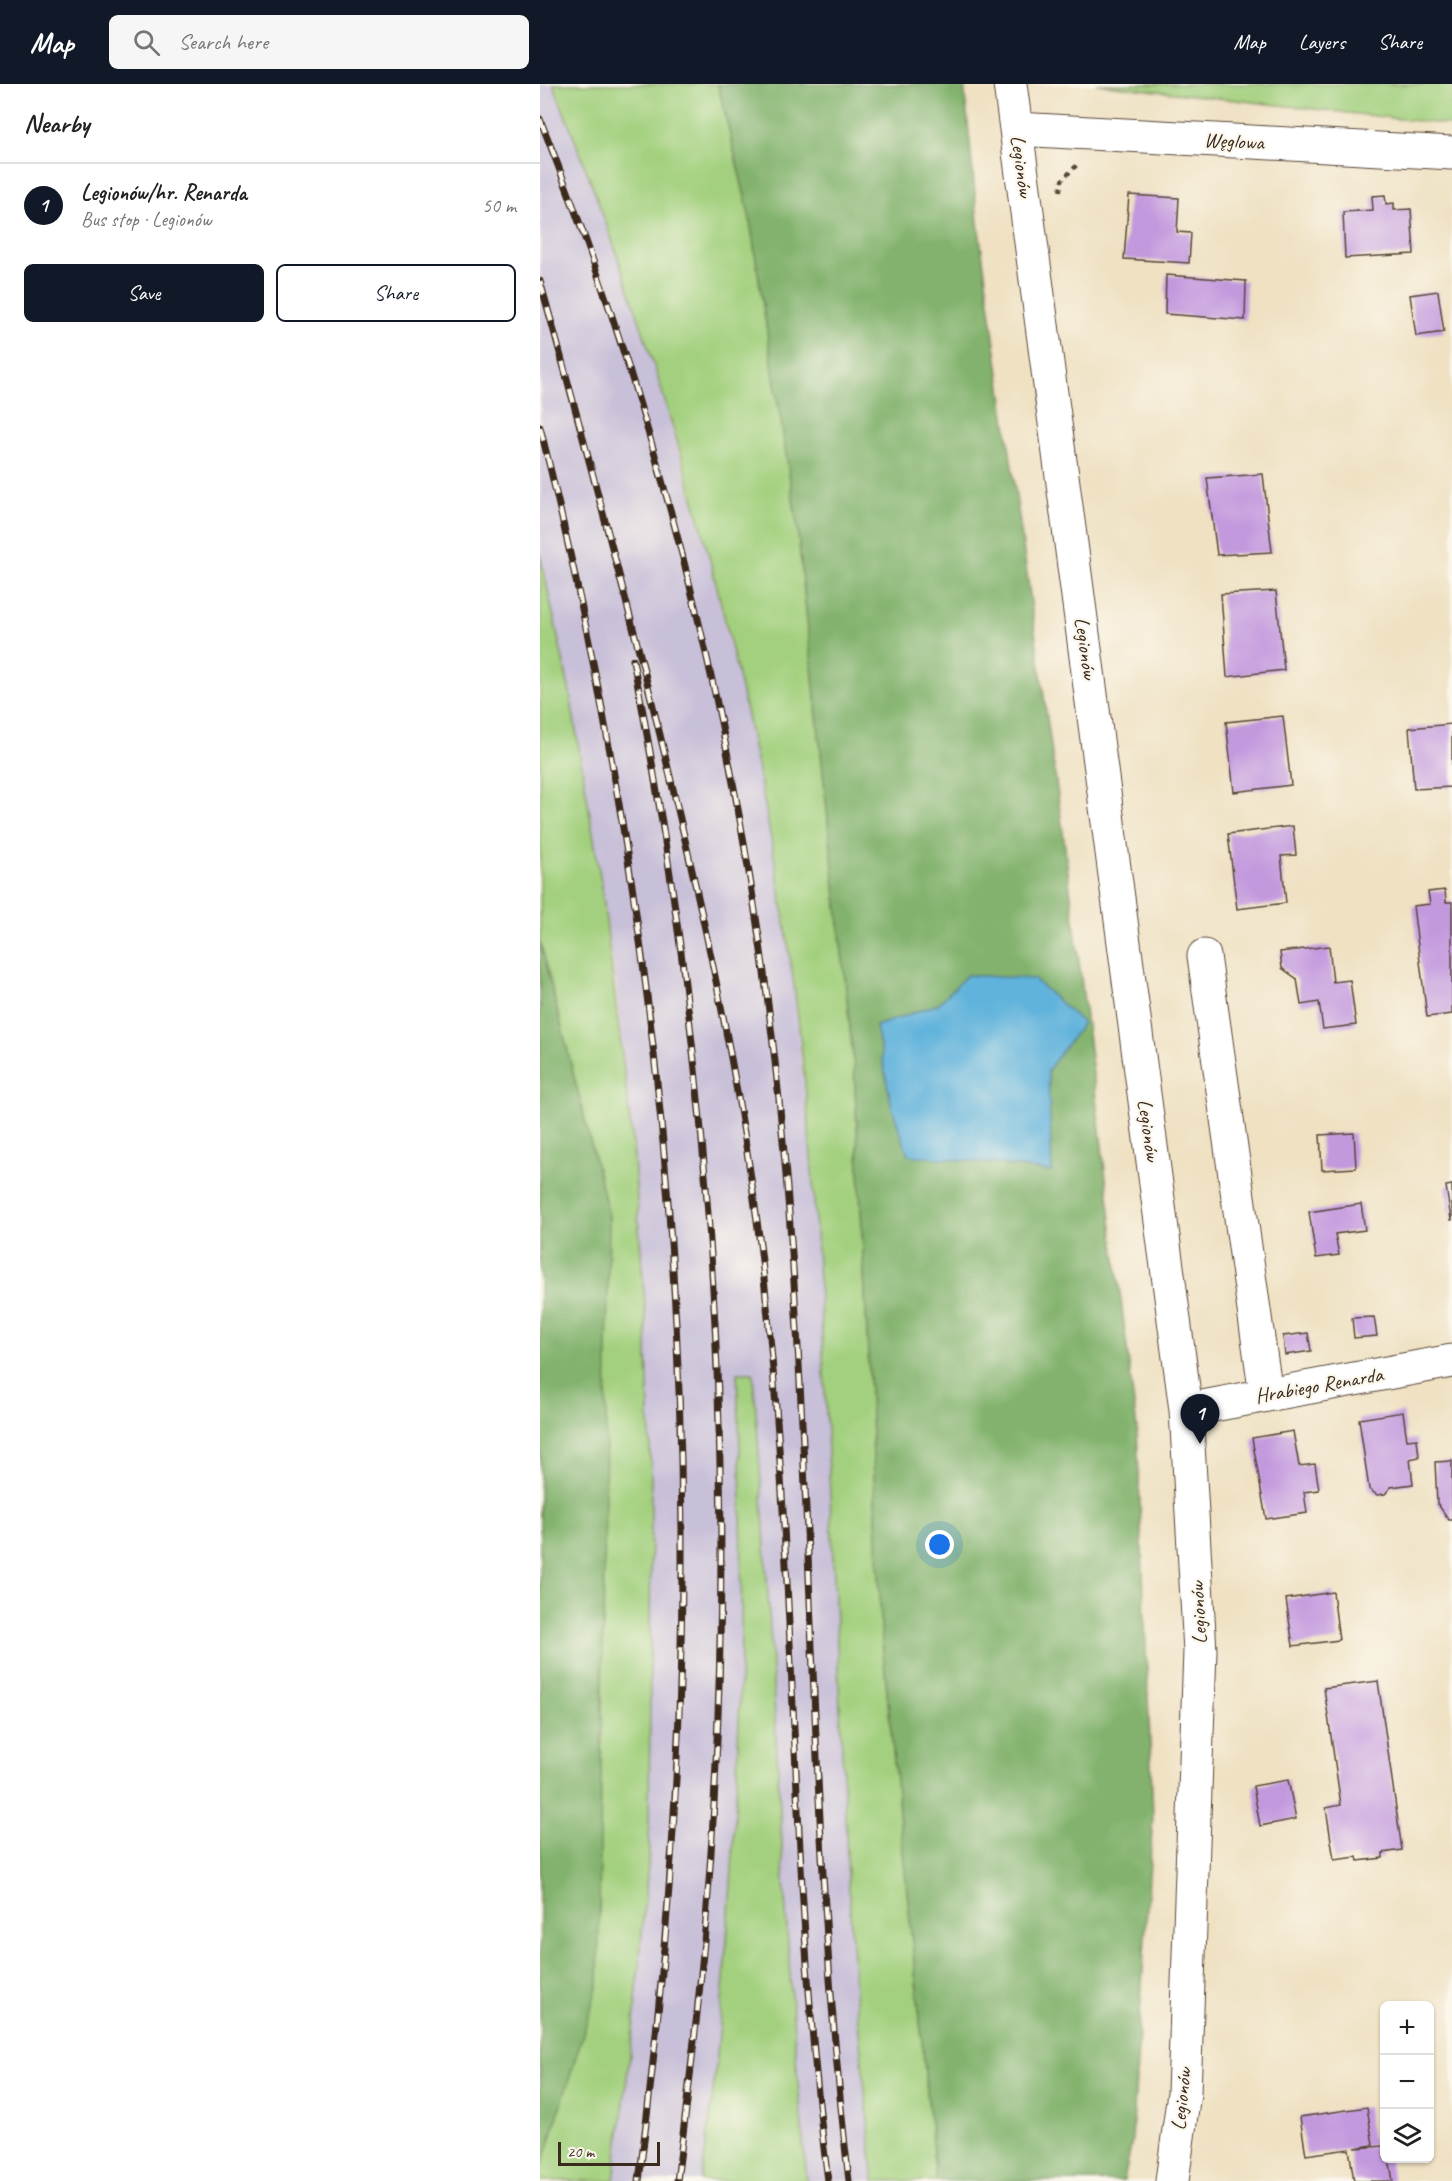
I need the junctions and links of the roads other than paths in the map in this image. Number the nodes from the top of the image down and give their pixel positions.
1 (1010, 84) edge
2 (1017, 129) junction
3 (1452, 153) edge
4 (1204, 956) dead end
5 (1452, 1361) edge
6 (1266, 1395) junction
7 (1186, 1410) junction
8 (1172, 2181) edge

1 - 2 street, Legionów
2 - 3 street, Węglowa
2 - 7 street, Legionów
4 - 6 street
5 - 6 street, Hrabiego Renarda
6 - 7 street, Hrabiego Renarda
7 - 8 street, Legionów

